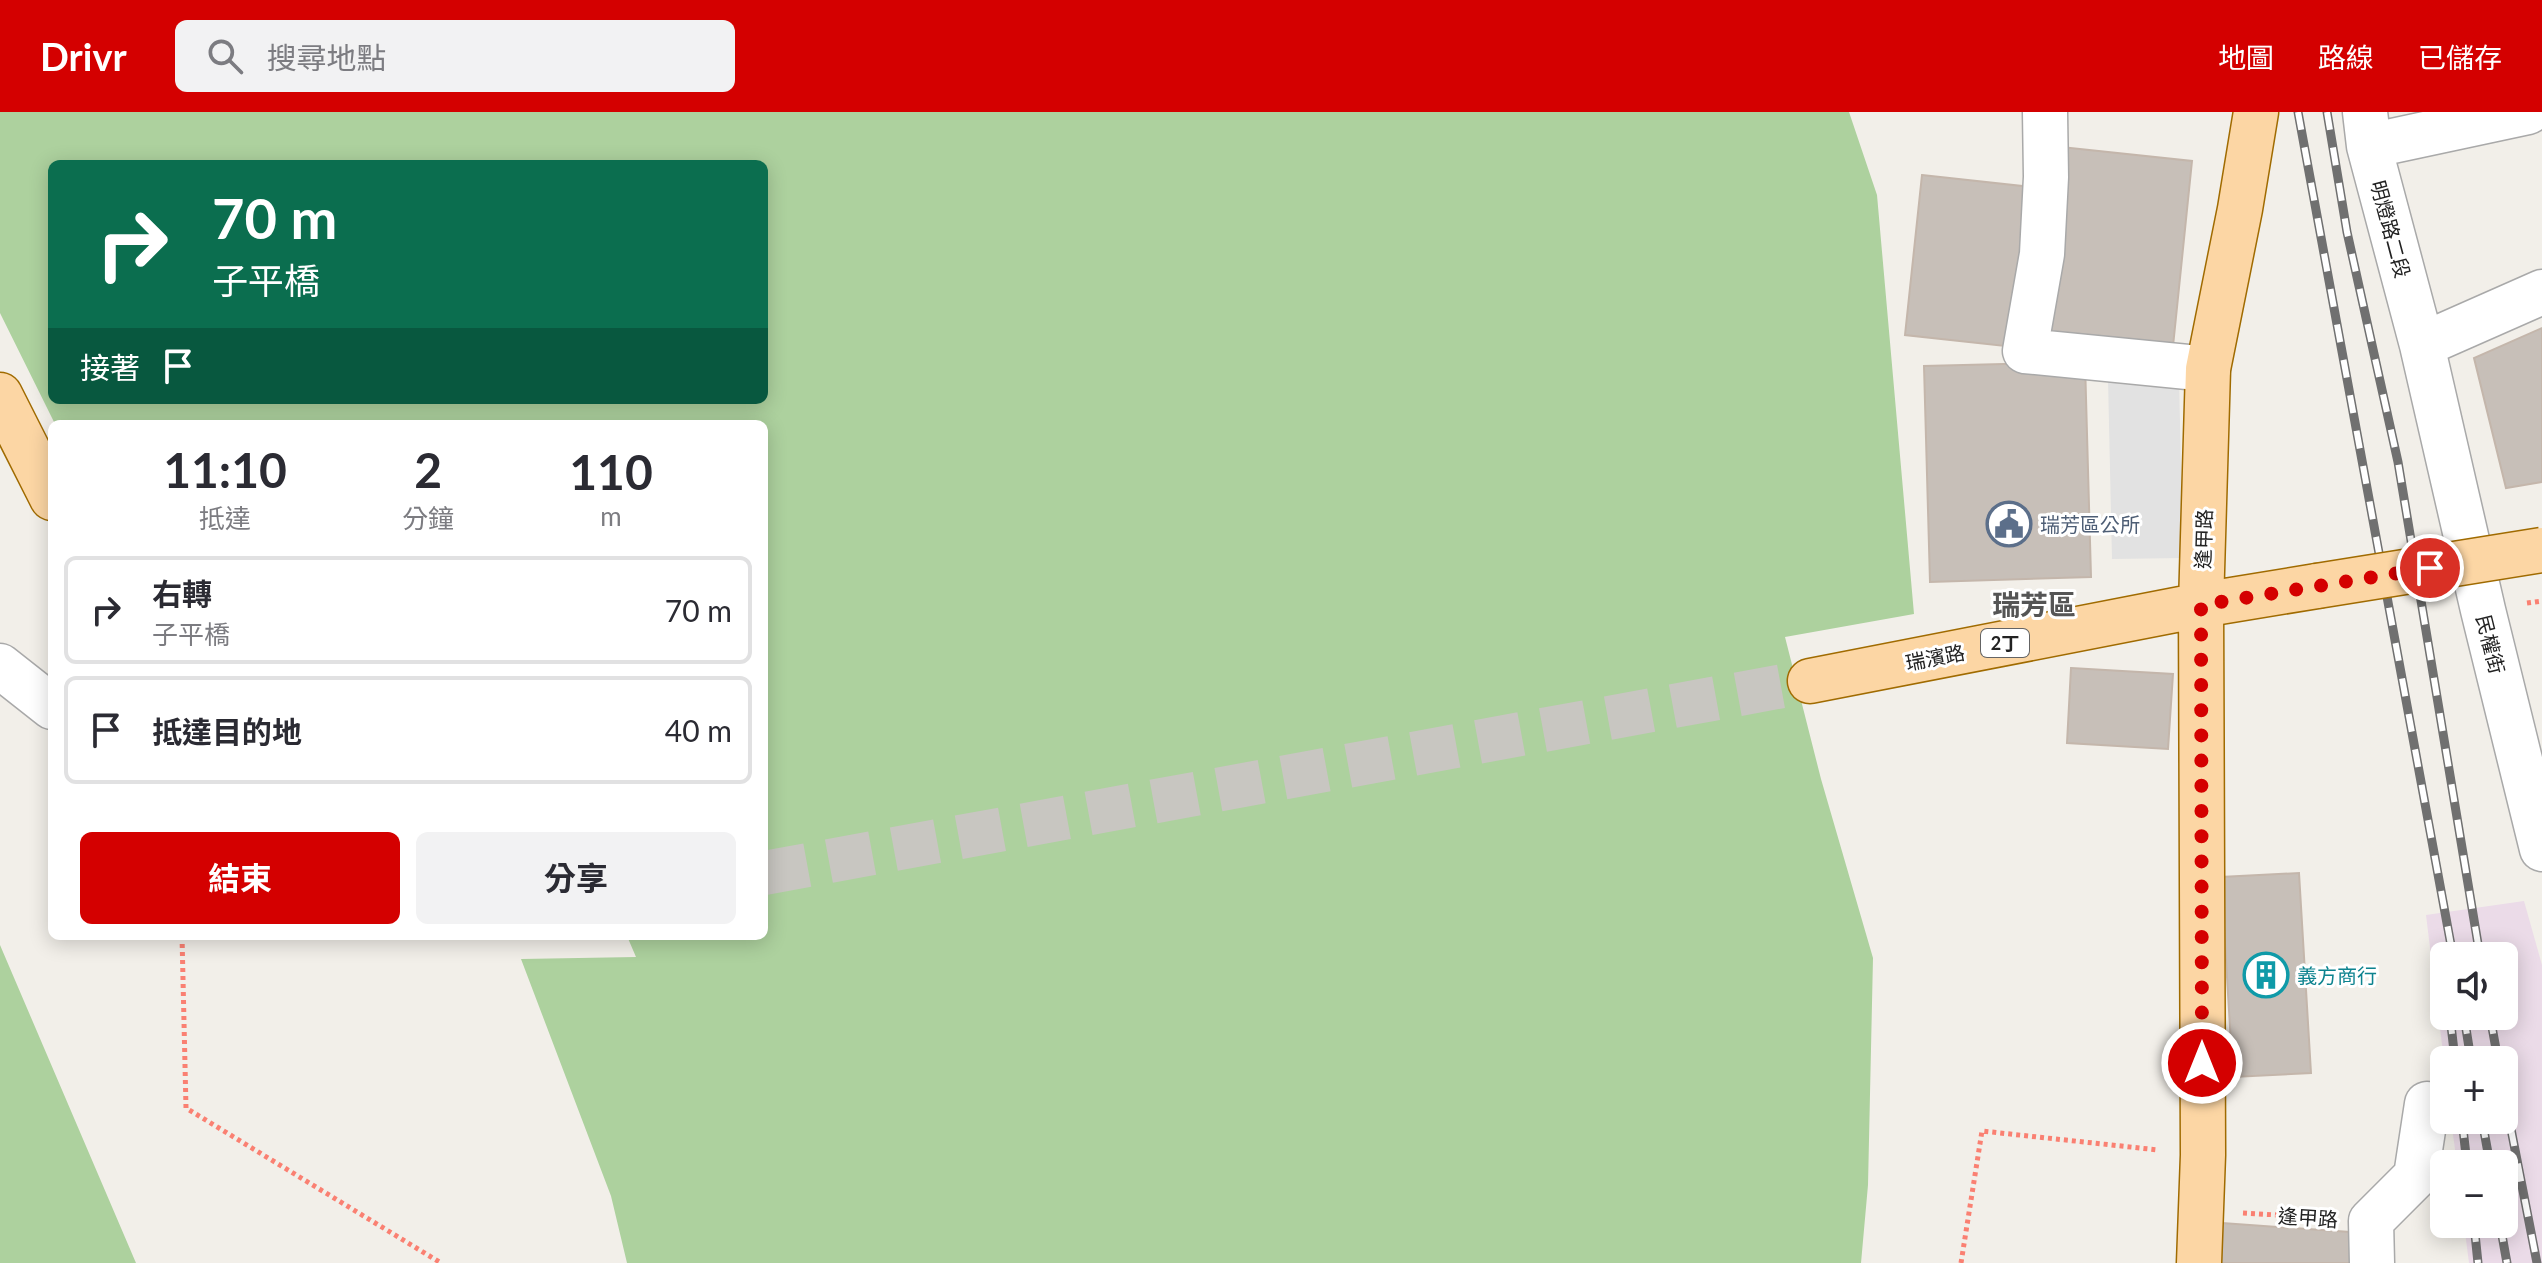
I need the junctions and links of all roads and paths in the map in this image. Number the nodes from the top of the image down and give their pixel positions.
1 (2045, 112) edge
2 (2256, 112) edge
3 (2528, 112) edge
4 (2367, 129) edge
5 (2542, 292) edge
6 (2422, 345) junction
7 (2208, 369) junction
8 (0, 395) edge
9 (48, 490) edge
10 (2542, 550) edge
11 (2201, 605) junction
12 (0, 666) edge
13 (1810, 681) tunnel mouth
14 (48, 704) edge
15 (2542, 849) edge
16 (182, 940) edge
17 (2427, 1104) dead end
18 (2203, 1155) junction
19 (2202, 1211) junction
20 (2372, 1242) edge
21 (441, 1263) edge
22 (1961, 1263) edge
23 (2199, 1263) edge

1 - 7 street
2 - 7 main road, 逢甲路
3 - 4 street
4 - 6 street, 明燈路二段
5 - 6 street
6 - 15 street, 民權街
7 - 11 main road, 逢甲路
8 - 9 main road
10 - 11 main road, 2丁, bridge
11 - 13 main road, 瑞濱路 / 2丁
11 - 18 main road, 逢甲路
12 - 14 street
16 - 21 path
17 - 20 street
18 - 19 main road, 逢甲路
18 - 22 path
19 - 20 path, 逢甲路
19 - 23 main road, 逢甲路

